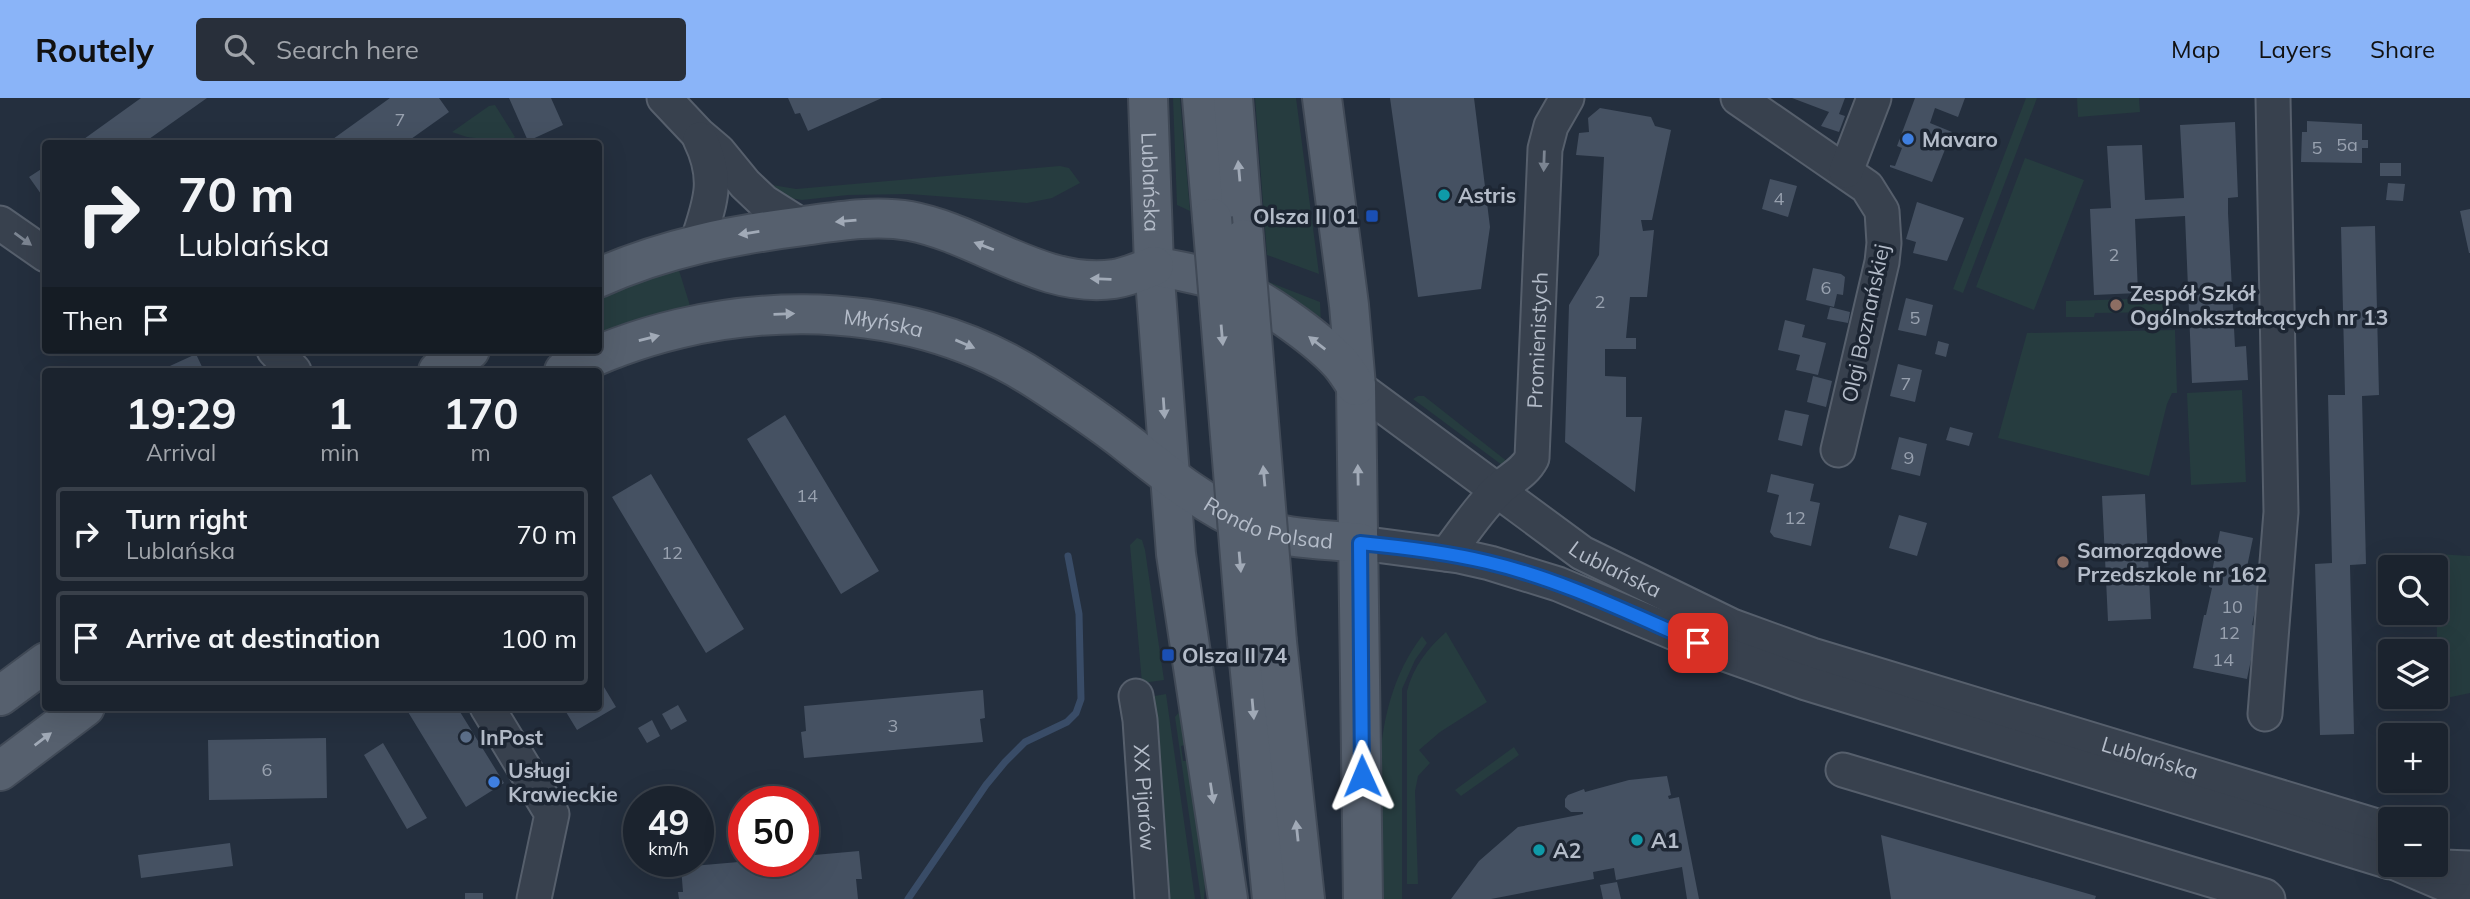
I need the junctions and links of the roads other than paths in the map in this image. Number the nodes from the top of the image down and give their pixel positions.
1 (664, 98) edge
2 (1148, 98) edge
3 (1202, 98) edge
4 (1233, 98) edge
5 (1322, 98) edge
6 (1567, 98) edge
7 (1738, 98) edge
8 (1874, 98) edge
9 (2273, 98) edge
10 (698, 134) junction
11 (1846, 171) junction
12 (0, 223) edge
13 (802, 226) junction
14 (697, 243) junction
15 (42, 253) edge
16 (1154, 266) junction
17 (602, 276) edge
18 (602, 353) edge
19 (278, 354) edge
20 (464, 354) edge
21 (600, 354) edge
22 (291, 368) edge
23 (443, 368) edge
24 (569, 368) edge
25 (1356, 386) junction
26 (1838, 450) dead end
27 (1169, 476) junction
28 (1497, 490) junction
29 (1360, 543) junction
30 (1447, 554) junction
31 (1262, 641) junction
32 (42, 665) edge
33 (0, 696) edge
34 (1136, 696) dead end
35 (80, 711) edge
36 (489, 711) edge
37 (2265, 714) dead end
38 (1843, 770) dead end
39 (0, 771) edge
40 (2378, 826) edge
41 (2448, 848) edge
42 (1221, 849) junction
43 (2470, 855) edge
44 (2378, 859) edge
45 (2448, 866) edge
46 (2470, 868) edge
47 (2427, 877) edge
48 (2470, 895) edge
49 (534, 899) edge
50 (1152, 899) edge
51 (1219, 899) edge
52 (1228, 899) edge
53 (1272, 899) edge
54 (1305, 899) edge
55 (1363, 899) edge
56 (2267, 899) edge

1 - 10 street
2 - 16 main road, Lublańska
3 -> 31 main road, bridge
31 -> 4 main road, bridge
5 - 25 main road
6 -> 28 street, Promienistych
7 - 11 street, Olgi Boznańskiej
8 - 11 street
9 - 37 street
10 - 13 street
10 - 14 street
11 - 26 street, Olgi Boznańskiej
12 -> 15 street
13 -> 14 main road
16 -> 13 main road
14 - 17 main road
25 -> 16 main road
16 -> 27 main road
18 -> 27 main road, Młyńska
19 - 22 street
20 - 23 main road
24 -> 21 main road, Młyńska
25 - 28 street, Lublańska
29 -> 25 main road, Rondo Polsad
27 - 29 main road, Rondo Polsad
27 -> 42 main road
28 - 30 street, Promienistych
28 - 40 street, Lublańska
29 - 30 street, Lublańska
29 - 55 main road
30 - 44 street, Lublańska
31 -> 53 main road
54 -> 31 main road
32 - 33 main road
34 - 50 street, XX Pijarów
39 -> 35 main road
36 - 49 street
38 - 56 street
41 - 43 street
42 - 51 street
42 - 52 main road
45 - 46 street, Lublańska
47 - 48 street, Lublańska

